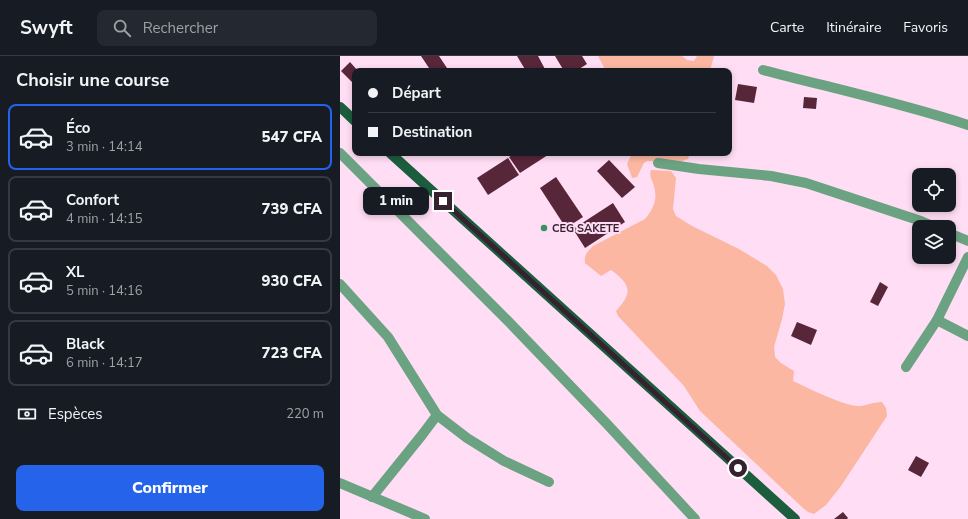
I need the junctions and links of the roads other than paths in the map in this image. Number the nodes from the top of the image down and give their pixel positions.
1 (763, 70) dead end
2 (340, 107) edge
3 (352, 119) edge
4 (968, 125) edge
5 (340, 153) edge
6 (393, 156) edge
7 (658, 163) dead end
8 (918, 220) edge
9 (956, 236) edge
10 (968, 241) edge
11 (968, 257) edge
12 (340, 284) edge
13 (937, 320) junction
14 (968, 336) edge
15 (906, 367) dead end
16 (437, 415) junction
17 (549, 482) dead end
18 (340, 483) edge
19 (372, 497) junction
20 (425, 519) edge
21 (695, 519) edge
22 (795, 519) edge

1 - 4 street
2 - 3 main road
5 - 21 street
6 - 22 main road
7 - 8 street
9 - 10 street
11 - 13 street
12 - 16 street
13 - 14 street
13 - 15 street
16 - 17 street
16 - 19 street
18 - 19 street
19 - 20 street

